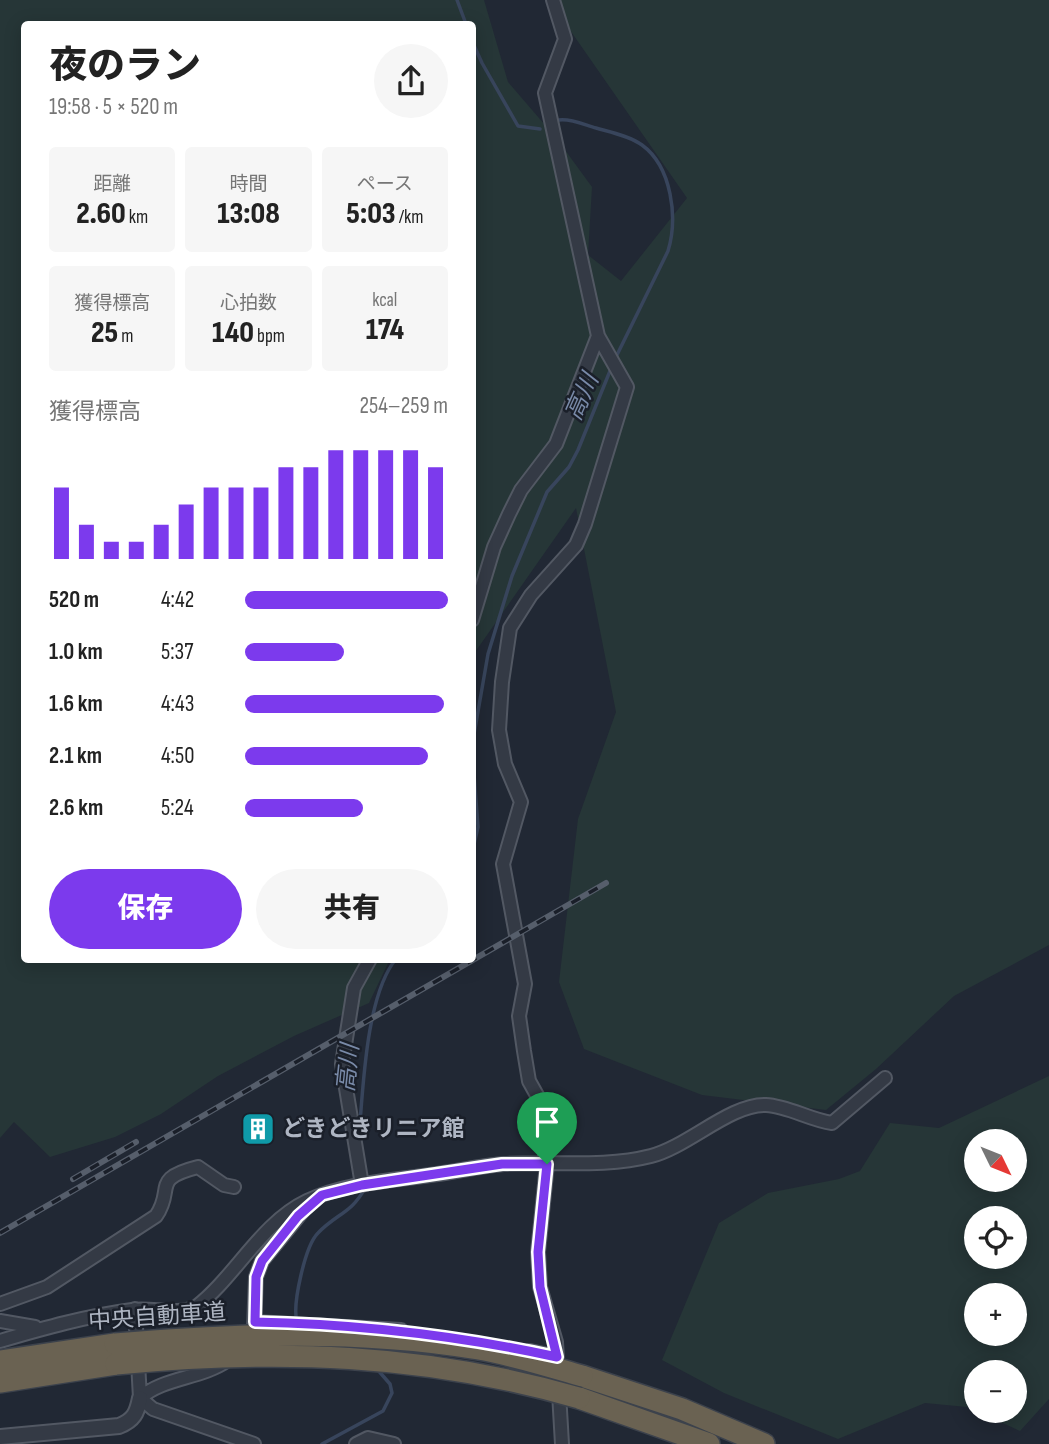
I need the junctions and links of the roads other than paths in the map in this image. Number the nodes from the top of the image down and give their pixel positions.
1 (553, 0) edge
2 (598, 336) junction
3 (476, 607) edge
4 (368, 963) edge
5 (884, 1078) dead end
6 (546, 1164) junction
7 (362, 1185) junction
8 (234, 1187) dead end
9 (322, 1195) junction
10 (0, 1304) edge
11 (135, 1309) junction
12 (0, 1321) edge
13 (255, 1322) junction
14 (42, 1328) junction
15 (0, 1341) edge
16 (116, 1354) junction
17 (557, 1357) junction
18 (0, 1361) edge
19 (0, 1382) edge
20 (140, 1398) junction
21 (0, 1437) edge
22 (254, 1444) edge
23 (356, 1444) edge
24 (394, 1444) edge
25 (562, 1444) edge
26 (709, 1444) edge
27 (764, 1444) edge

1 - 2 street
2 - 3 street
2 - 6 street
4 - 7 street
5 - 6 street
6 - 7 street
6 - 17 street
7 - 9 street
8 - 10 street
9 - 11 street
9 - 13 street
11 - 14 street
11 - 20 street
12 - 14 street
13 - 17 street
13 - 20 street
14 - 15 street
16 - 18 highway, 中央自動車道
16 - 19 highway, 中央自動車道
16 - 26 highway, 中央自動車道, bridge
16 - 27 highway, 中央自動車道, bridge
17 - 25 street
20 - 21 street
20 - 22 street
23 - 24 street

